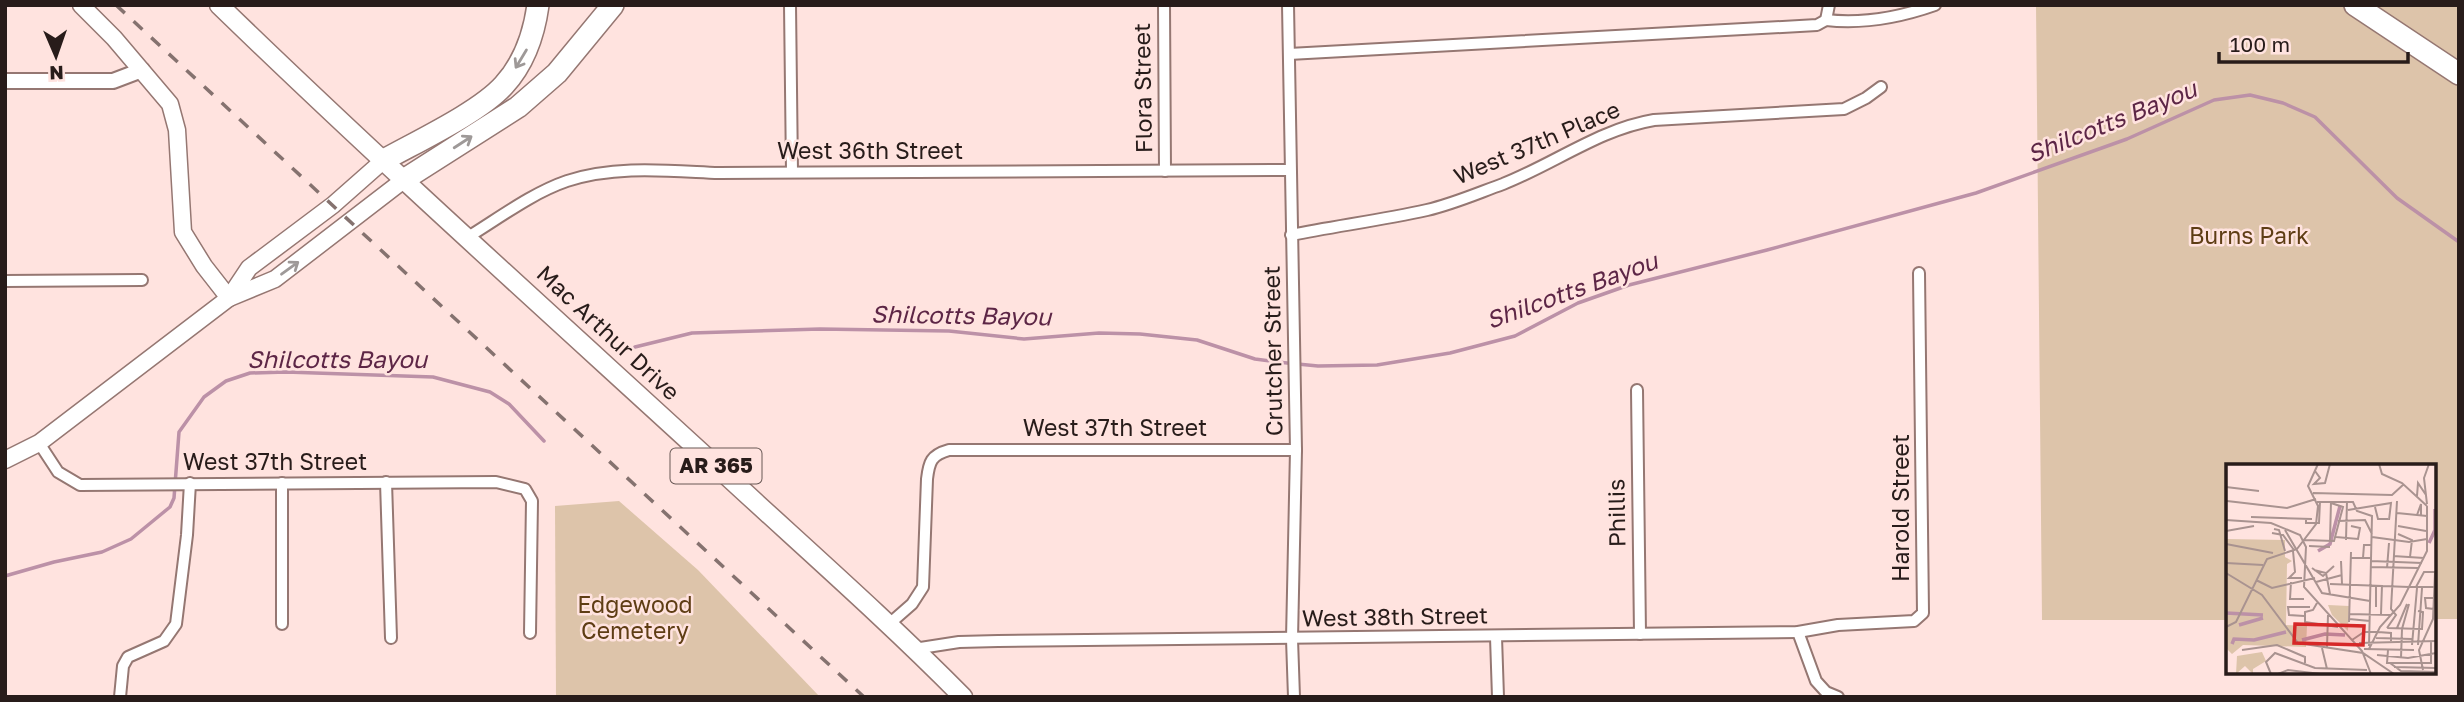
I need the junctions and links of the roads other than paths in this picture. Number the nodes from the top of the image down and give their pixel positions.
1 (81, 5) edge
2 (219, 5) edge
3 (538, 5) edge
4 (614, 5) edge
5 (790, 5) edge
6 (1164, 5) edge
7 (1288, 5) edge
8 (1829, 5) edge
9 (1935, 5) edge
10 (2355, 5) edge
11 (1826, 20) junction
12 (1289, 54) junction
13 (142, 70) junction
14 (2459, 74) edge
15 (5, 81) edge
16 (1881, 87) dead end
17 (384, 160) junction
18 (1290, 170) junction
19 (1165, 171) junction
20 (792, 172) junction
21 (405, 179) junction
22 (1291, 235) junction
23 (468, 237) junction
24 (1919, 273) dead end
25 (142, 280) dead end
26 (5, 281) edge
27 (229, 298) junction
28 (1637, 390) dead end
29 (39, 443) junction
30 (1296, 450) junction
31 (5, 460) edge
32 (386, 482) junction
33 (189, 483) junction
34 (282, 483) junction
35 (282, 624) dead end
36 (888, 625) junction
37 (1798, 632) junction
38 (530, 633) dead end
39 (1640, 635) junction
40 (1496, 637) junction
41 (390, 638) dead end
42 (1292, 639) junction
43 (914, 649) junction
44 (120, 697) edge
45 (963, 697) edge
46 (1294, 697) edge
47 (1498, 697) edge
48 (1838, 697) edge

1 - 13 main road
2 - 17 main road, Mac Arthur Drive / AR 365
3 -> 17 highway
21 -> 4 highway
5 - 20 street
6 - 19 street, Flora Street
7 - 12 street, Crutcher Street
8 - 11 street
9 - 11 street
10 - 14 highway
11 - 12 street
12 - 18 street, Crutcher Street
13 - 15 street
13 - 27 main road
16 - 22 street, West 37th Place
17 - 21 main road, Mac Arthur Drive / AR 365
17 - 27 main road
18 - 19 street, West 36th Street
18 - 22 street, Crutcher Street
19 - 20 street, West 36th Street
20 - 23 street, West 36th Street
21 - 23 main road, Mac Arthur Drive / AR 365
27 -> 21 main road
22 - 30 street, Crutcher Street
23 - 36 main road, Mac Arthur Drive / AR 365
24 - 37 street, Harold Street
25 - 26 street
27 - 29 main road
28 - 39 street, Phillis
29 - 31 main road
29 - 33 street, West 37th Street
30 - 36 street, West 37th Street
30 - 42 street, Crutcher Street
32 - 34 street, West 37th Street
32 - 38 street, West 37th Street
32 - 41 street
33 - 34 street, West 37th Street
33 - 44 street
34 - 35 street
36 - 43 main road, Mac Arthur Drive / AR 365
37 - 39 street, West 38th Street
37 - 48 street
39 - 40 street, West 38th Street
40 - 42 street, West 38th Street
40 - 47 street
42 - 43 street, West 38th Street
42 - 46 street, Crutcher Street
43 - 45 main road, Mac Arthur Drive / AR 365

